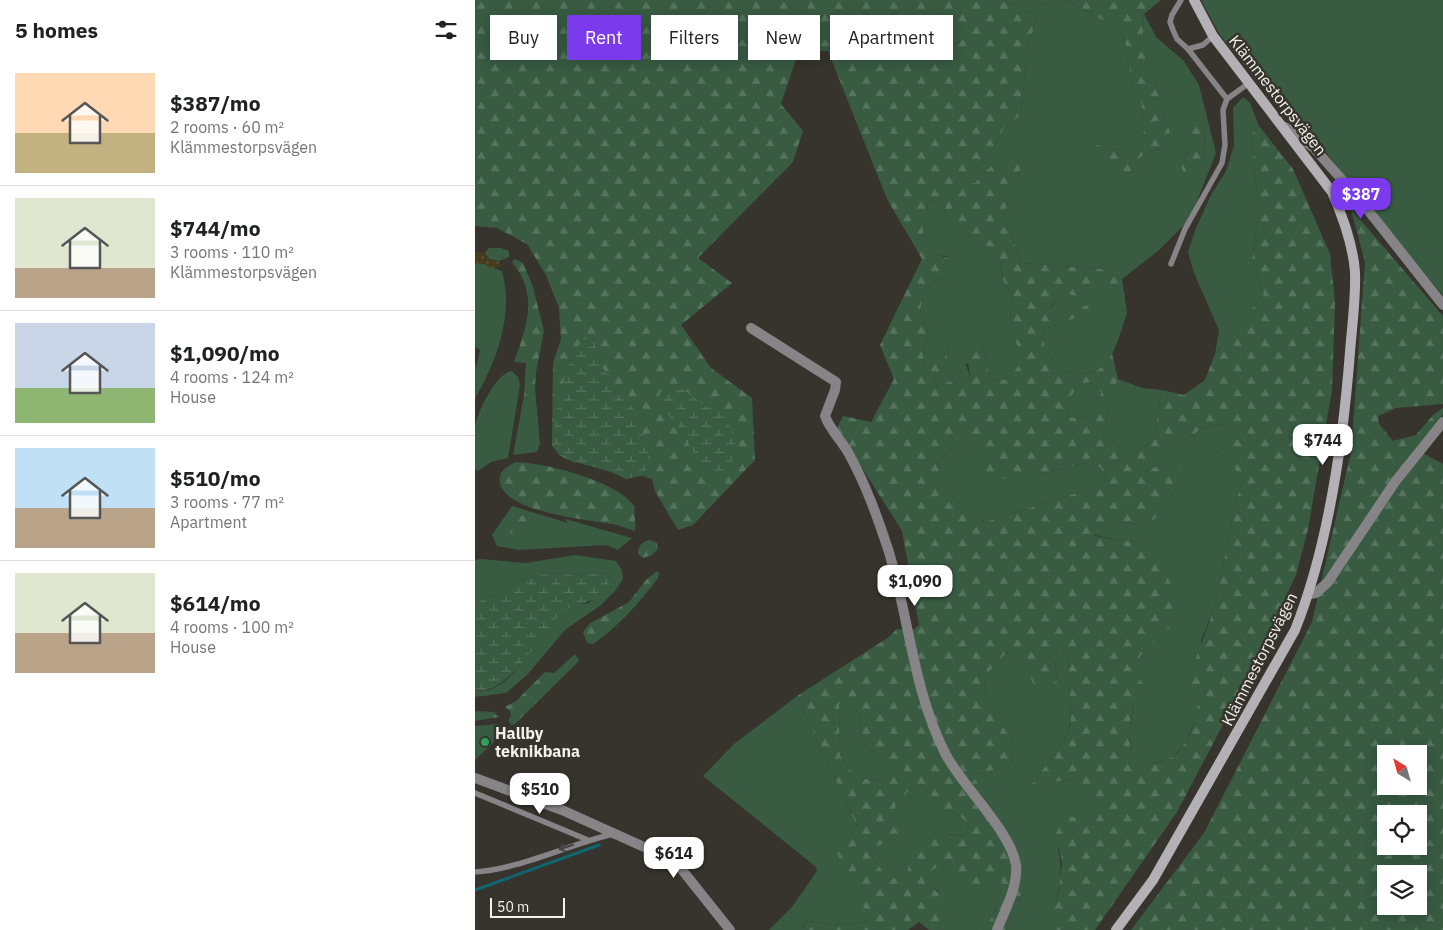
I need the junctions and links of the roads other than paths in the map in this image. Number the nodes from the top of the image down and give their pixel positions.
1 (1181, 0) edge
2 (1194, 0) edge
3 (1213, 36) junction
4 (1188, 49) junction
5 (1249, 84) junction
6 (1227, 99) junction
7 (1285, 127) junction
8 (1171, 264) dead end
9 (1443, 305) edge
10 (751, 328) dead end
11 (1443, 422) edge
12 (1309, 594) junction
13 (475, 778) edge
14 (475, 793) edge
15 (613, 834) junction
16 (588, 840) junction
17 (475, 872) edge
18 (730, 930) edge
19 (997, 930) edge
20 (1116, 930) edge

1 - 4 lane
2 - 3 street, Klämmestorpsvägen
3 - 4 lane
3 - 5 street, Klämmestorpsvägen
4 - 6 lane
5 - 6 lane
5 - 7 street, Klämmestorpsvägen
6 - 8 lane
7 - 9 street
7 - 12 street, Klämmestorpsvägen
10 - 19 street
11 - 12 street
12 - 20 street, Klämmestorpsvägen
13 - 15 street
14 - 16 lane
15 - 16 lane
15 - 18 street
16 -> 17 lane

